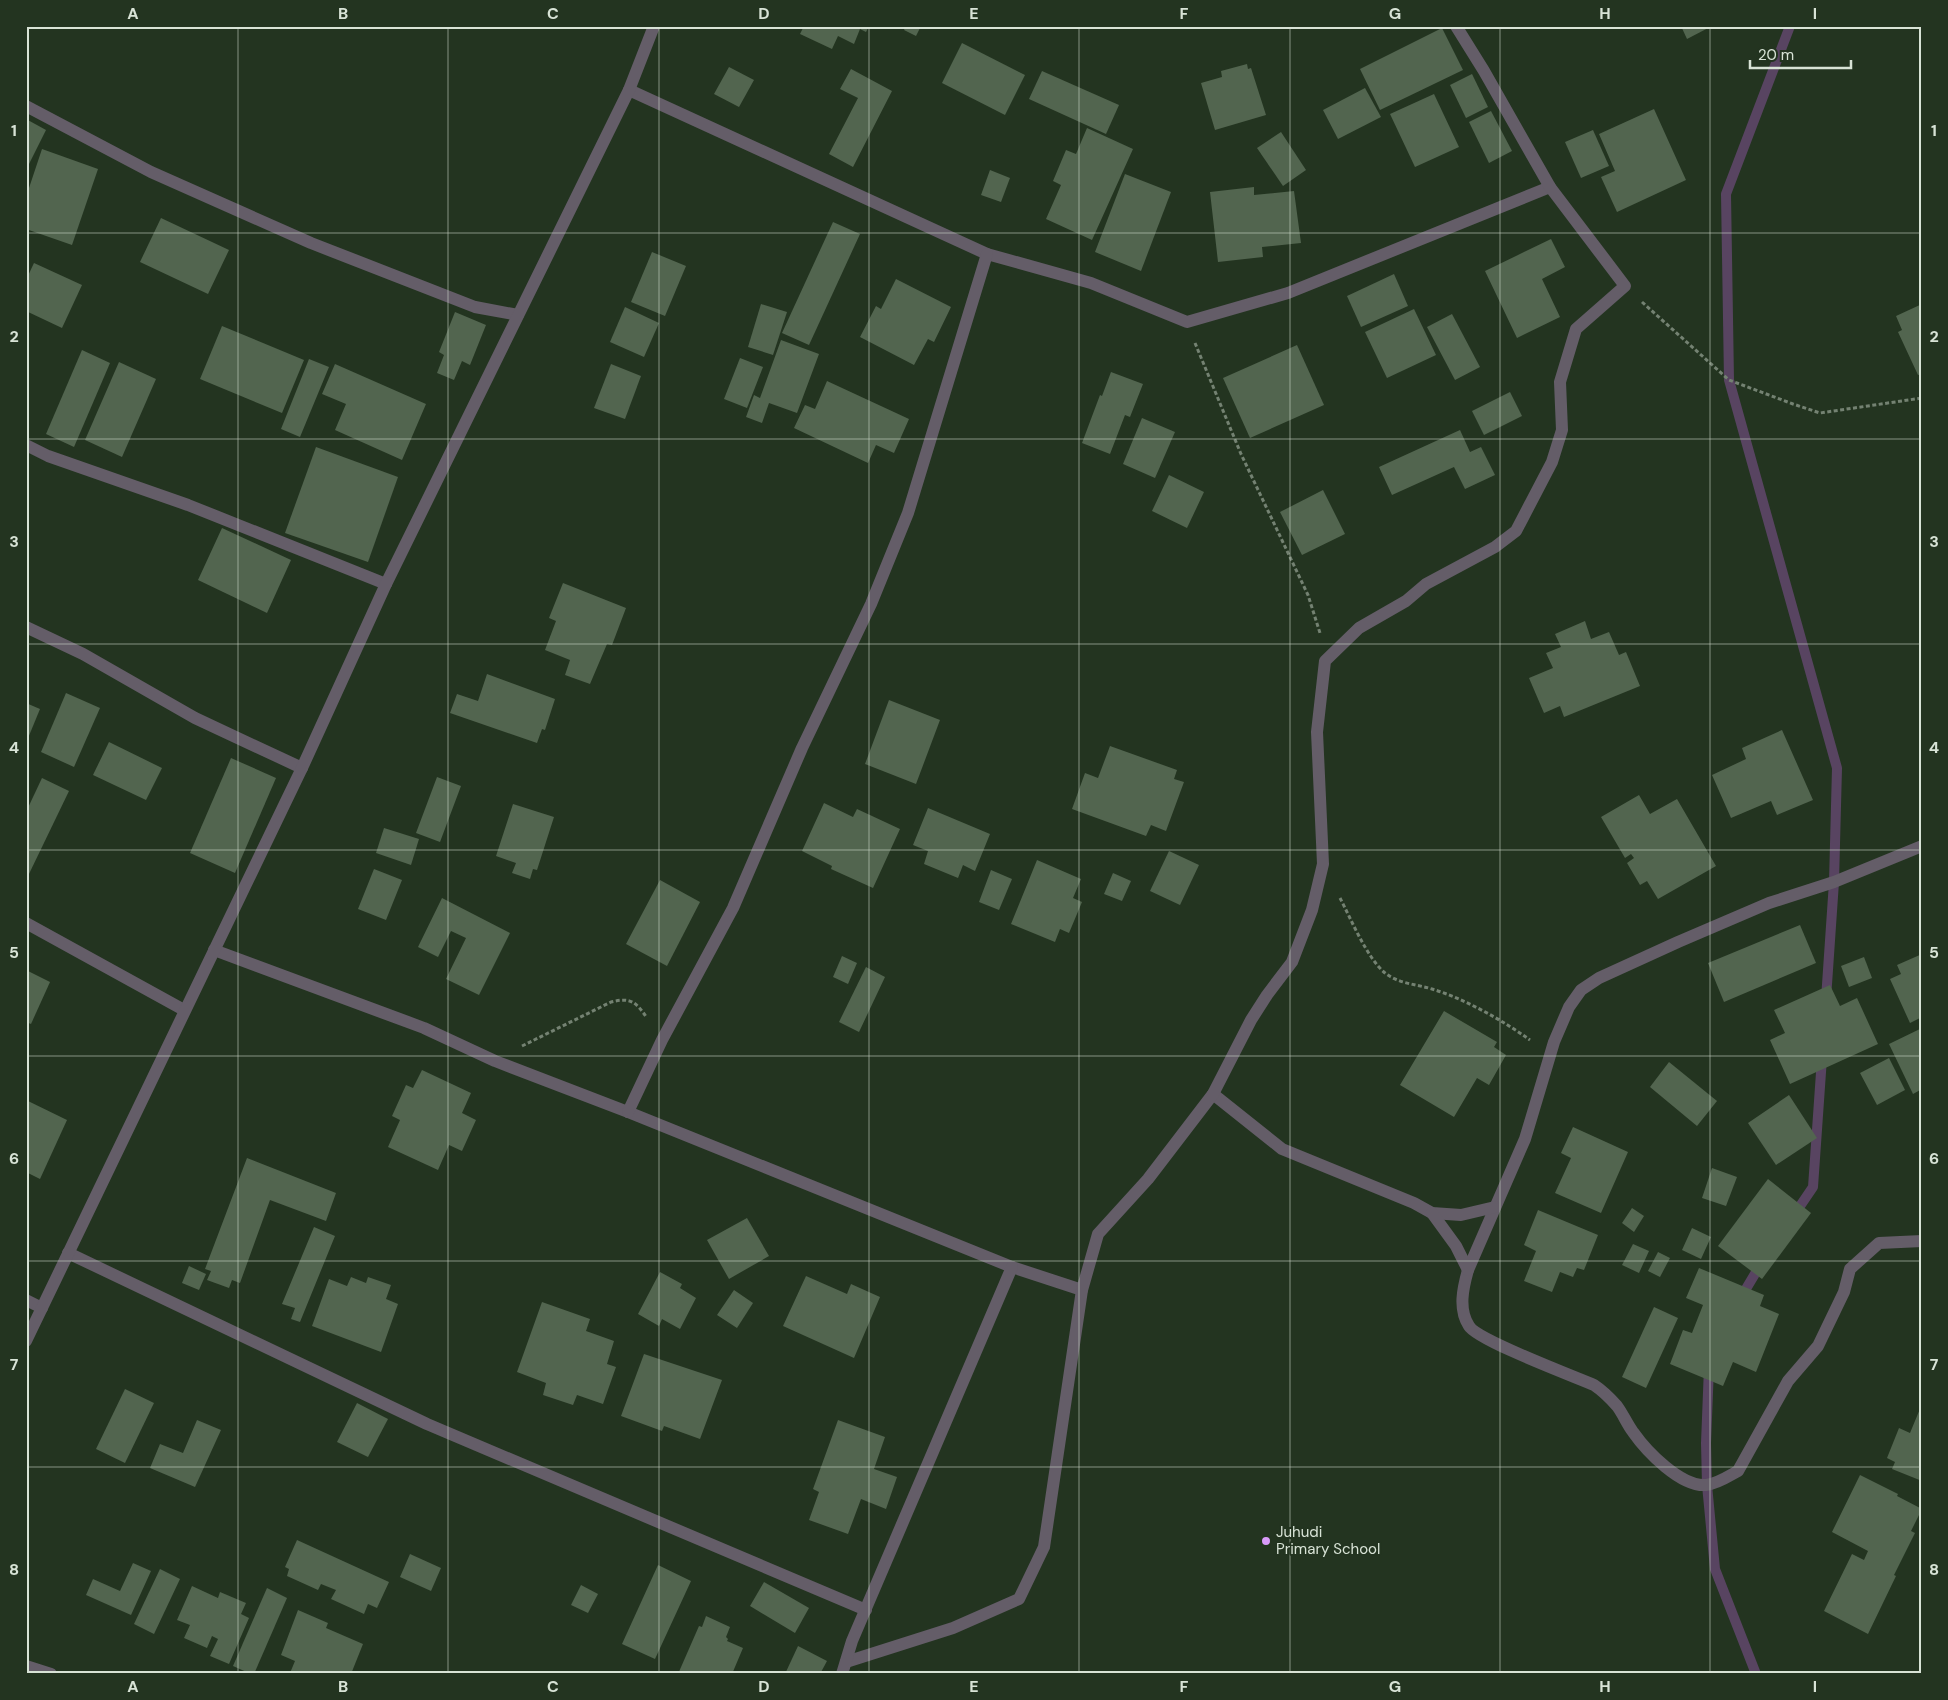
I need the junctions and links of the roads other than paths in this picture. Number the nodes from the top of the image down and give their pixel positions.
1 (654, 26) edge
2 (1456, 26) edge
3 (629, 90) junction
4 (26, 106) edge
5 (1550, 187) junction
6 (987, 254) junction
7 (518, 315) junction
8 (26, 445) edge
9 (386, 584) junction
10 (26, 627) edge
11 (302, 768) junction
12 (1922, 846) edge
13 (26, 923) edge
14 (214, 950) junction
15 (184, 1010) junction
16 (1213, 1094) junction
17 (628, 1112) junction
18 (1495, 1207) junction
19 (1432, 1213) junction
20 (1922, 1241) edge
21 (68, 1253) junction
22 (1012, 1267) junction
23 (1468, 1270) junction
24 (1082, 1290) junction
25 (26, 1300) edge
26 (42, 1308) junction
27 (26, 1341) edge
28 (866, 1610) junction
29 (26, 1666) edge
30 (844, 1668) edge
31 (51, 1674) edge

1 - 3 street
2 - 5 street
3 - 6 street
3 - 7 street
4 - 7 street
5 - 6 street
5 - 16 street
6 - 17 street
7 - 9 street
8 - 9 street
9 - 11 street
10 - 11 street
11 - 14 street
12 - 18 street
13 - 15 street
14 - 15 street
14 - 17 street
15 - 21 street
16 - 19 street
16 - 24 street
17 - 22 street
18 - 19 street
18 - 23 street
19 - 23 street
20 - 23 street
21 - 26 street
21 - 28 street
22 - 24 street
22 - 28 street
24 - 30 street
25 - 26 street
26 - 27 street
28 - 30 street
29 - 31 street

